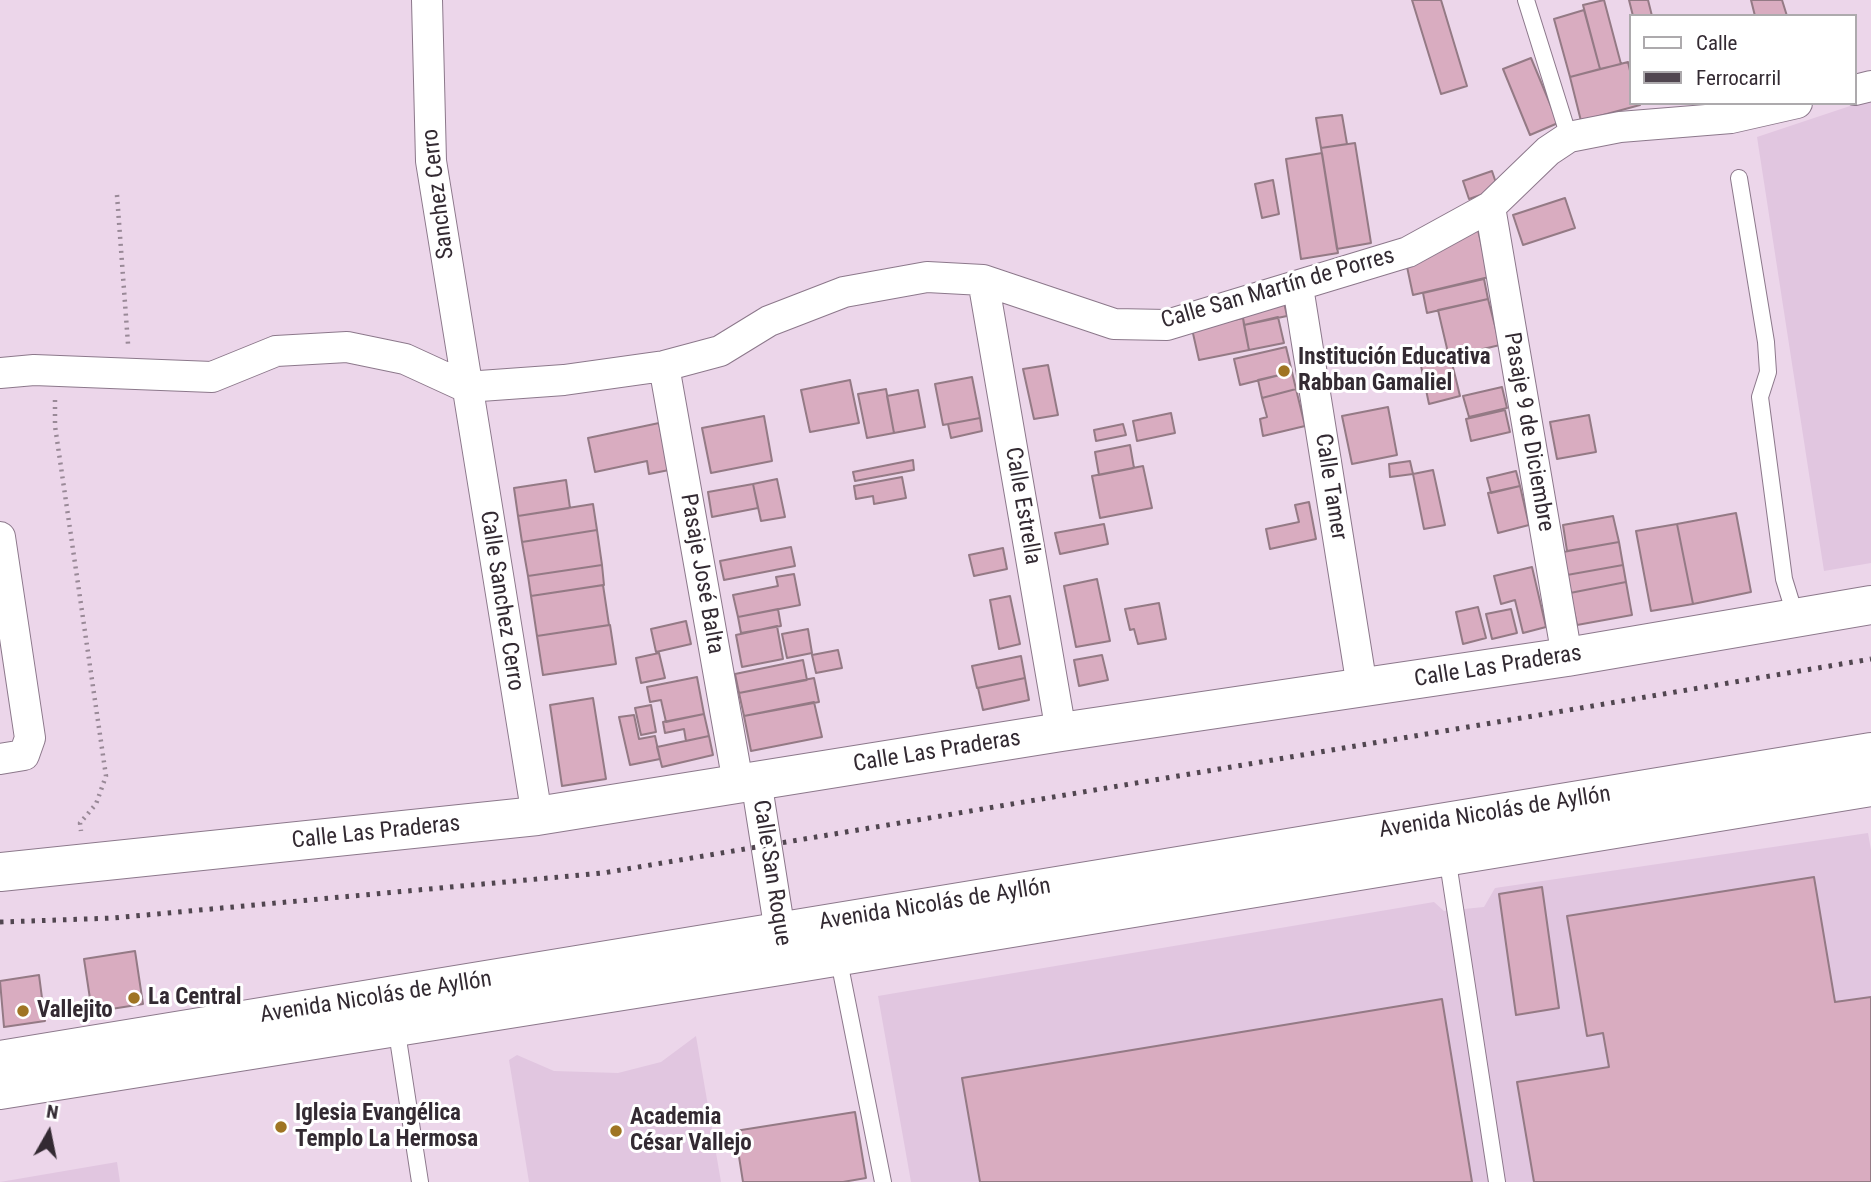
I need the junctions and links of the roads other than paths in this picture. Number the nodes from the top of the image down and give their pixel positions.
1 (427, 0) edge
2 (1526, 0) edge
3 (1788, 105) edge
4 (1569, 137) junction
5 (1739, 178) dead end
6 (1490, 207) junction
7 (983, 280) junction
8 (1298, 286) junction
9 (664, 366) junction
10 (0, 373) edge
11 (466, 387) junction
12 (0, 537) edge
13 (1871, 605) edge
14 (1796, 618) junction
15 (1567, 657) junction
16 (1362, 687) junction
17 (1061, 732) junction
18 (1871, 752) edge
19 (0, 758) edge
20 (747, 781) junction
21 (1871, 787) edge
22 (537, 816) junction
23 (1457, 843) junction
24 (0, 872) edge
25 (783, 948) junction
26 (838, 956) junction
27 (396, 1026) junction
28 (0, 1060) edge
29 (0, 1090) edge
30 (420, 1182) edge
31 (883, 1182) edge
32 (1497, 1182) edge

1 - 11 street, Sanchez Cerro
2 - 4 lane
3 - 4 street, Calle San Martín de Porres
4 - 6 street, Calle San Martín de Porres
5 - 14 lane
6 - 8 street, Calle San Martín de Porres
6 - 15 street, Pasaje 9 de Diciembre
7 - 8 street, Calle San Martín de Porres
7 - 9 street, Calle San Martín de Porres
7 - 17 street, Calle Estrella
8 - 16 street, Calle Tamer
9 - 11 street, Calle San Martín de Porres
9 - 20 street, Pasaje José Balta
10 - 11 street, Calle San Martín de Porres
11 - 22 street, Calle Sanchez Cerro
12 - 19 street
13 - 14 main road, Calle Las Praderas
14 - 15 main road, Calle Las Praderas
15 - 16 main road, Calle Las Praderas
16 - 17 main road, Calle Las Praderas
17 - 20 main road, Calle Las Praderas
18 - 23 main road, Avenida Nicolás de Ayllón
20 - 22 main road, Calle Las Praderas
20 - 25 street, Calle San Roque
21 - 23 main road, Avenida Nicolás de Ayllón
22 - 24 main road, Calle Las Praderas
23 - 25 main road, Avenida Nicolás de Ayllón
23 - 26 main road, Avenida Nicolás de Ayllón
23 - 32 lane
25 - 26 main road, Avenida Nicolás de Ayllón
25 - 27 main road, Avenida Nicolás de Ayllón
25 - 28 main road, Avenida Nicolás de Ayllón
26 - 31 lane
27 - 29 main road, Avenida Nicolás de Ayllón
27 - 30 lane

